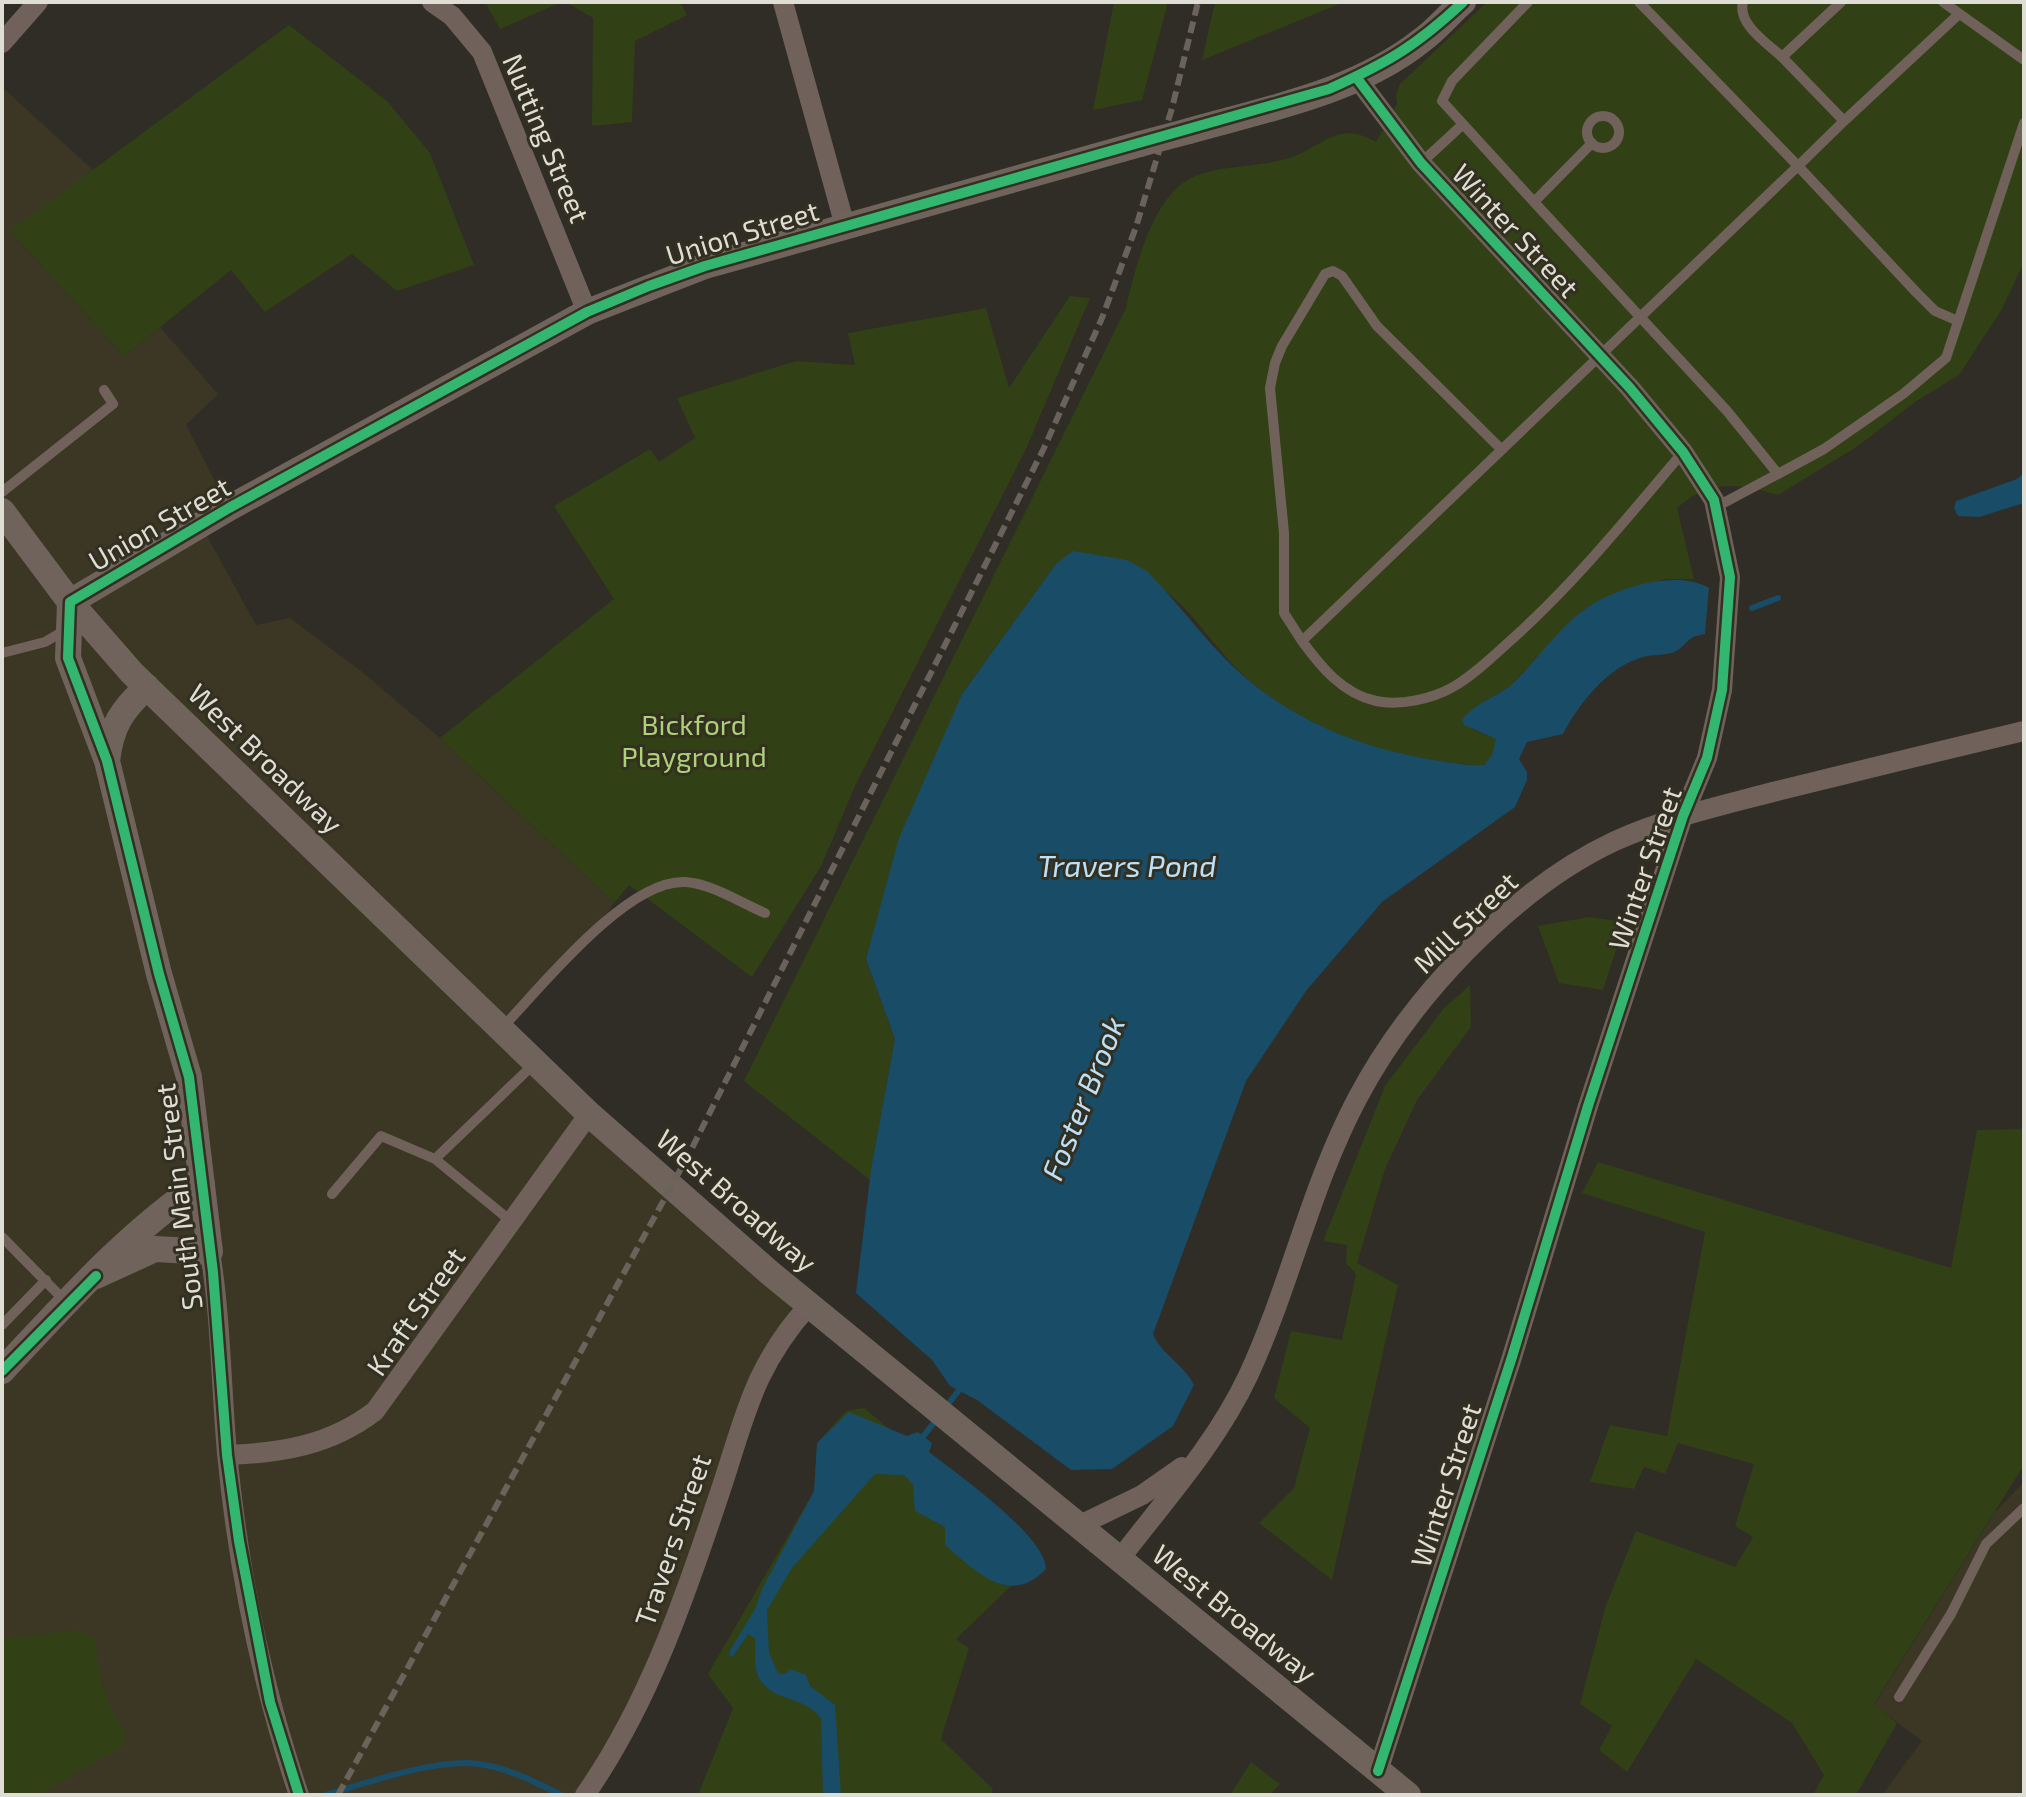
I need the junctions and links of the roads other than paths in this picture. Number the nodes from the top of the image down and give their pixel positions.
1 (38, 2) edge
2 (432, 2) edge
3 (783, 2) edge
4 (1463, 2) edge
5 (1528, 2) edge
6 (1639, 2) edge
7 (1743, 2) edge
8 (1841, 2) edge
9 (1943, 2) edge
10 (1959, 14) junction
11 (2, 43) edge
12 (1782, 57) junction
13 (2024, 60) edge
14 (1356, 77) junction
15 (1844, 121) junction
16 (2024, 123) edge
17 (1461, 126) junction
18 (1592, 143) dead end
19 (1421, 163) junction
20 (1798, 166) junction
21 (1534, 202) junction
22 (845, 226) junction
23 (587, 312) junction
24 (1640, 315) junction
25 (1958, 321) junction
26 (1600, 355) junction
27 (104, 390) dead end
28 (1501, 449) junction
29 (1683, 452) junction
30 (1778, 474) junction
31 (2, 492) edge
32 (1716, 507) junction
33 (2, 511) edge
34 (70, 602) junction
35 (68, 629) junction
36 (1302, 641) junction
37 (2, 653) edge
38 (147, 687) junction
39 (2024, 731) edge
40 (107, 761) junction
41 (1683, 816) junction
42 (765, 913) dead end
43 (500, 1029) junction
44 (536, 1063) junction
45 (589, 1114) junction
46 (435, 1159) junction
47 (202, 1183) junction
48 (332, 1194) dead end
49 (512, 1222) junction
50 (2, 1237) edge
51 (210, 1252) junction
52 (96, 1276) junction
53 (46, 1280) junction
54 (68, 1303) junction
55 (809, 1305) junction
56 (2, 1325) edge
57 (9, 1359) edge
58 (1201, 1452) junction
59 (227, 1455) junction
60 (2024, 1508) edge
61 (1078, 1526) junction
62 (1119, 1560) junction
63 (1899, 1697) dead end
64 (1378, 1771) junction
65 (591, 1787) edge
66 (299, 1795) edge
67 (1408, 1795) edge

1 - 11 street
2 - 23 street, Nutting Street
3 - 22 street
4 - 14 street, Union Street
5 - 17 lane
6 - 20 lane
7 - 12 lane
8 - 12 lane
9 - 10 lane
10 - 13 lane
10 - 15 lane
12 - 15 lane
14 - 19 street, Winter Street
14 - 22 street, Union Street, bridge
15 - 20 lane
16 - 25 lane
17 - 19 lane
17 - 21 lane
18 - 21 lane
19 - 26 street, Winter Street
20 - 24 lane
20 - 25 lane
21 - 24 lane
22 - 23 street, Union Street
23 - 34 street, Union Street
24 - 26 lane
24 - 30 lane
25 - 30 lane
26 - 28 lane
26 - 29 street, Winter Street
27 - 31 lane
28 - 36 lane
28 - 36 lane
29 - 32 street, Winter Street
29 - 36 lane
30 - 32 lane
32 - 41 street, Winter Street
33 - 34 street, West Broadway
34 - 35 street, South Main Street
34 - 38 street, West Broadway
35 - 37 lane
35 - 40 street, South Main Street
38 - 40 street, South Main Street
38 - 43 street, West Broadway
39 - 41 street, Mill Street
40 - 47 street, South Main Street
41 - 58 street, Mill Street
41 - 64 street, Winter Street
42 - 43 lane
43 - 44 street, West Broadway
44 - 45 street, West Broadway
44 - 46 lane
45 - 49 street, Kraft Street
45 - 55 street, West Broadway
46 - 48 lane
46 - 49 lane
47 - 51 street, South Main Street
47 - 52 street
49 - 59 street, Kraft Street
50 - 53 lane
51 - 52 street
51 - 59 street, South Main Street
52 - 54 street
53 - 54 lane
53 - 56 lane
54 - 57 street
55 - 61 street, West Broadway
55 - 65 street, Travers Street
58 - 61 street, Mill Street
58 - 62 street, Mill Street
59 - 66 street, South Main Street
60 - 63 lane
61 - 62 street, West Broadway
62 - 64 street, West Broadway
64 - 67 street, West Broadway

